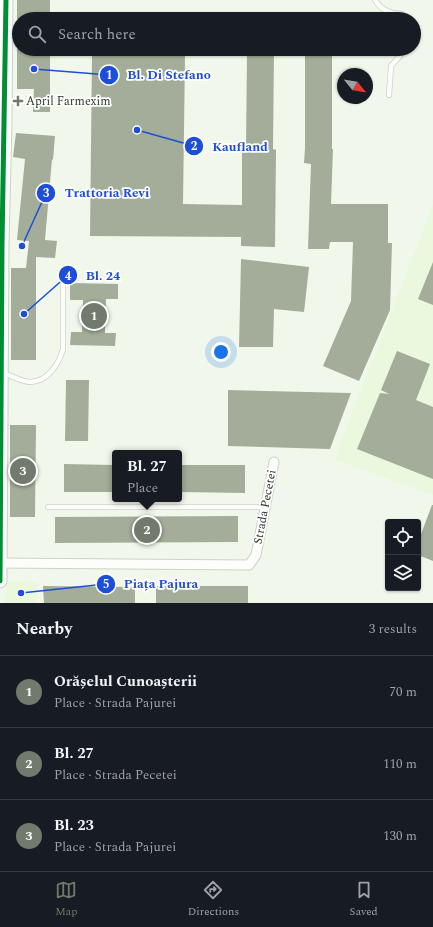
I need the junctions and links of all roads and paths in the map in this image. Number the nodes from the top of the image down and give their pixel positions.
1 (6, 0) edge
2 (375, 0) edge
3 (389, 12) edge
4 (400, 56) edge
5 (3, 92) edge
6 (389, 95) dead end
7 (2, 158) edge
8 (1, 244) edge
9 (63, 283) dead end
10 (1, 372) edge
11 (274, 462) dead end
12 (48, 507) dead end
13 (266, 507) junction
14 (0, 563) edge
15 (0, 581) edge

1 - 5 street
2 - 3 lane
4 - 6 lane
5 - 7 street
7 - 8 street
8 - 10 street
9 - 10 lane
10 - 14 street
11 - 13 street, Strada Pecetei
12 - 13 lane
13 - 14 street, Strada Pecetei
14 - 15 street

